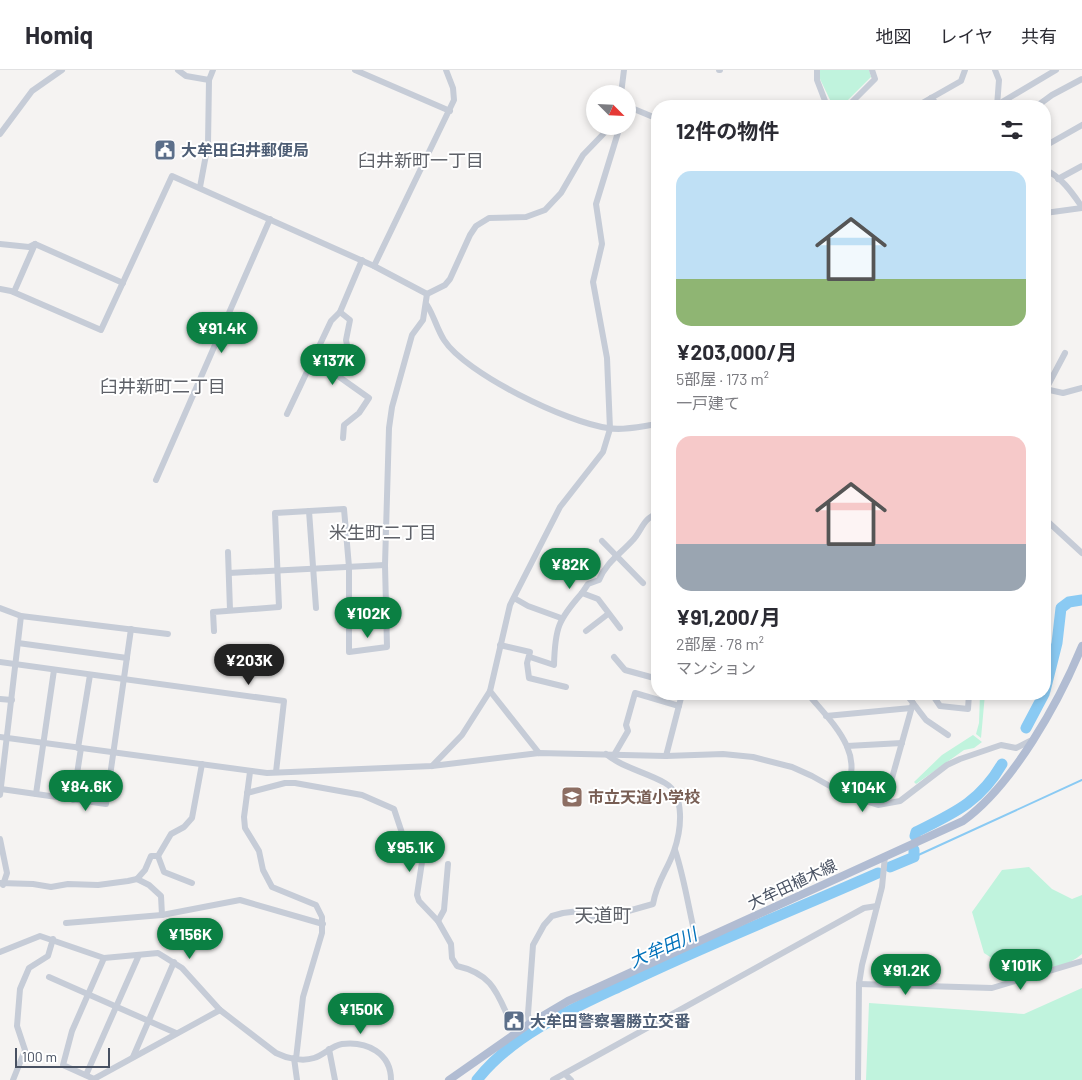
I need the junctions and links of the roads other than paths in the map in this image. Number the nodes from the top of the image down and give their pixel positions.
1 (62, 70) edge
2 (178, 70) edge
3 (213, 70) edge
4 (354, 70) edge
5 (446, 70) edge
6 (817, 70) edge
7 (872, 70) edge
8 (965, 70) edge
9 (995, 70) edge
10 (1056, 70) edge
11 (622, 72) edge
12 (1082, 79) edge
13 (209, 80) junction
14 (621, 85) edge
15 (931, 98) junction
16 (825, 100) edge
17 (854, 100) edge
18 (928, 100) edge
19 (933, 100) edge
20 (997, 100) edge
21 (1007, 100) edge
22 (1044, 100) edge
23 (636, 110) edge
24 (450, 111) junction
25 (651, 117) edge
26 (1082, 125) edge
27 (0, 134) edge
28 (602, 135) edge
29 (617, 135) edge
30 (1051, 143) edge
31 (1082, 166) edge
32 (1051, 174) edge
33 (1058, 179) junction
34 (200, 188) junction
35 (1082, 207) edge
36 (1051, 212) edge
37 (270, 219) junction
38 (0, 244) edge
39 (35, 244) junction
40 (362, 260) junction
41 (374, 266) junction
42 (123, 283) junction
43 (0, 289) edge
44 (14, 292) junction
45 (427, 294) junction
46 (427, 305) junction
47 (340, 312) junction
48 (1066, 353) dead end
49 (1051, 380) edge
50 (1082, 388) edge
51 (1051, 390) edge
52 (287, 414) dead end
53 (651, 425) edge
54 (610, 429) junction
55 (343, 438) dead end
56 (156, 480) dead end
57 (309, 511) junction
58 (651, 517) edge
59 (1051, 525) edge
60 (602, 541) dead end
61 (228, 552) dead end
62 (1082, 553) edge
63 (616, 556) junction
64 (385, 565) junction
65 (349, 567) junction
66 (313, 568) junction
67 (278, 570) junction
68 (229, 573) junction
69 (643, 583) dead end
70 (582, 593) junction
71 (514, 598) junction
72 (0, 608) edge
73 (316, 608) dead end
74 (230, 610) junction
75 (608, 614) junction
76 (21, 616) junction
77 (561, 618) junction
78 (620, 628) dead end
79 (131, 629) junction
80 (214, 631) dead end
81 (586, 631) dead end
82 (168, 634) dead end
83 (18, 643) junction
84 (500, 645) junction
85 (1082, 646) edge
86 (530, 657) junction
87 (614, 657) dead end
88 (127, 658) junction
89 (0, 662) edge
90 (16, 664) junction
91 (54, 670) junction
92 (90, 675) junction
93 (651, 677) edge
94 (124, 680) junction
95 (566, 687) dead end
96 (490, 691) junction
97 (0, 698) edge
98 (651, 698) edge
99 (12, 700) junction
100 (658, 700) edge
101 (680, 700) edge
102 (813, 700) edge
103 (909, 700) edge
104 (936, 700) edge
105 (969, 700) edge
106 (912, 705) junction
107 (679, 706) junction
108 (826, 716) junction
109 (948, 735) dead end
110 (4, 737) edge
111 (1030, 741) junction
112 (44, 743) junction
113 (902, 743) junction
114 (847, 746) junction
115 (79, 748) junction
116 (113, 753) junction
117 (539, 753) junction
118 (606, 754) junction
119 (614, 755) junction
120 (666, 756) junction
121 (202, 764) junction
122 (432, 766) junction
123 (250, 772) junction
124 (276, 772) junction
125 (0, 792) edge
126 (247, 793) junction
127 (36, 794) junction
128 (844, 794) junction
129 (74, 800) junction
130 (885, 803) junction
131 (0, 839) edge
132 (674, 850) junction
133 (158, 856) junction
134 (885, 856) junction
135 (448, 864) dead end
136 (137, 879) junction
137 (192, 882) dead end
138 (2, 884) edge
139 (877, 906) junction
140 (162, 914) junction
141 (438, 921) junction
142 (66, 923) dead end
143 (323, 924) junction
144 (53, 939) junction
145 (697, 942) junction
146 (0, 952) edge
147 (139, 955) junction
148 (104, 958) junction
149 (1082, 961) edge
150 (174, 962) junction
151 (49, 977) dead end
152 (859, 984) junction
153 (89, 994) junction
154 (116, 1007) junction
155 (220, 1010) junction
156 (148, 1020) junction
157 (529, 1024) junction
158 (176, 1033) junction
159 (516, 1033) junction
160 (329, 1049) junction
161 (132, 1057) junction
162 (295, 1058) junction
163 (565, 1074) junction
164 (86, 1075) junction
165 (13, 1080) edge
166 (297, 1080) edge
167 (335, 1080) edge
168 (391, 1080) edge
169 (449, 1080) edge
170 (553, 1080) edge
171 (571, 1080) edge
172 (858, 1080) edge

1 - 27 street
2 - 13 street
3 - 13 street
4 - 24 street
5 - 24 street
6 - 16 street
7 - 17 street
8 - 15 street
9 - 20 street
10 - 21 street
11 - 14 street
12 - 22 street
13 - 34 street
15 - 18 street
15 - 19 street
23 - 25 street
24 - 41 street
26 - 30 street
28 - 45 street
29 - 54 street
31 - 33 street
32 - 33 street
33 - 35 street
34 - 37 street
34 - 42 street
35 - 36 street
37 - 40 street
37 - 56 street
38 - 39 street
39 - 42 street
39 - 44 street
40 - 41 street
40 - 47 street
41 - 45 street
42 - 44 street
43 - 44 street
45 - 46 street
46 - 54 street
46 - 64 street
47 - 52 street
47 - 55 street
48 - 49 street
50 - 51 street
53 - 54 street
54 - 71 street
57 - 65 street
57 - 66 street
57 - 67 street
58 - 63 street
59 - 62 street
60 - 63 street
61 - 68 street
63 - 69 street
63 - 70 street
64 - 65 street
64 - 65 street
65 - 66 street
66 - 67 street
66 - 73 street
67 - 68 street
67 - 74 street
68 - 74 street
70 - 75 street
70 - 77 street
71 - 77 street
71 - 84 street
72 - 76 street
74 - 80 street
75 - 78 street
75 - 81 street
76 - 79 street
76 - 83 street
77 - 86 street
79 - 82 street
79 - 88 street
83 - 88 street
83 - 90 street
84 - 86 street
84 - 96 street
85 - 111 main road, 大牟田植木線
86 - 95 street
87 - 93 street
88 - 94 street
89 - 90 street
90 - 91 street
90 - 99 street
91 - 92 street
91 - 112 street
92 - 94 street
92 - 115 street
94 - 116 street
94 - 124 street
96 - 117 street
96 - 122 street
97 - 99 street
98 - 119 street
99 - 110 street
100 - 107 street
101 - 107 street
102 - 108 street
103 - 106 street
104 - 105 street
106 - 108 street
106 - 109 street
106 - 113 street
107 - 120 street
108 - 114 street
110 - 112 street
110 - 125 street
111 - 130 street
111 - 134 main road, 大牟田植木線
112 - 115 street
112 - 127 street
113 - 114 street
113 - 130 street
114 - 128 street
115 - 116 street
115 - 129 street
116 - 121 street
116 - 129 street
117 - 118 street
117 - 122 street
118 - 119 street
118 - 132 street
119 - 120 street
120 - 128 street
121 - 123 street
121 - 133 street
122 - 124 street
123 - 124 street
123 - 126 street
125 - 127 street
126 - 141 street
126 - 143 street
127 - 129 street
128 - 130 street
131 - 138 street
132 - 145 street
132 - 157 street
133 - 136 street
133 - 137 street
134 - 139 street
134 - 145 main road, 大牟田植木線
135 - 141 street
136 - 138 street
136 - 140 street
139 - 152 street
139 - 163 street
140 - 142 street
140 - 143 street
141 - 159 street
143 - 162 street
144 - 146 street
144 - 148 street
144 - 165 street
145 - 157 main road, 大牟田植木線
147 - 148 street
147 - 150 street
147 - 154 street
148 - 153 street
149 - 152 street
150 - 155 street
150 - 156 street
151 - 153 street
152 - 172 street
153 - 154 street
153 - 164 street
154 - 156 street
154 - 164 street
155 - 158 street
155 - 162 street
156 - 158 street
156 - 161 street
157 - 159 main road, 大牟田植木線
158 - 161 street
159 - 169 main road, 大牟田植木線
160 - 162 street
160 - 167 street
160 - 168 street
161 - 164 street
162 - 166 street
163 - 170 street
163 - 171 street

